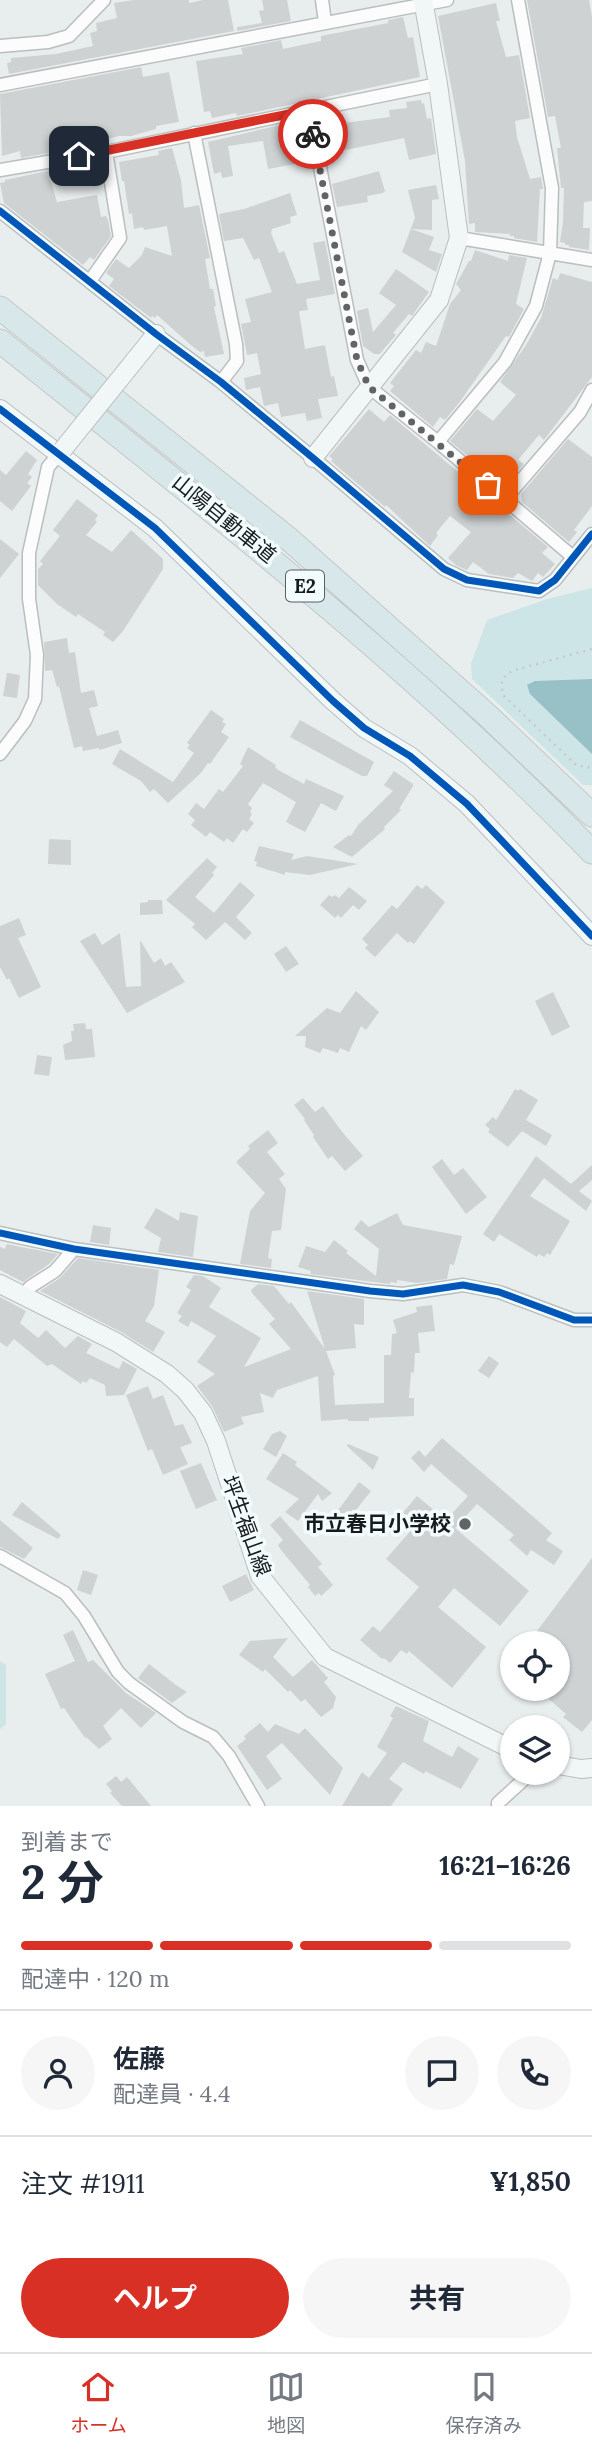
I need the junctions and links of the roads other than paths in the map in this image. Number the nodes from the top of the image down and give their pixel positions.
1 (104, 0) edge
2 (322, 0) edge
3 (447, 0) edge
4 (518, 0) edge
5 (423, 2) edge
6 (325, 22) junction
7 (0, 46) edge
8 (0, 85) edge
9 (438, 85) junction
10 (309, 110) junction
11 (194, 133) junction
12 (106, 152) junction
13 (0, 170) edge
14 (0, 211) edge
15 (459, 238) junction
16 (550, 253) junction
17 (592, 260) edge
18 (90, 281) junction
19 (0, 308) edge
20 (156, 334) junction
21 (0, 341) edge
22 (220, 382) junction
23 (369, 387) junction
24 (592, 390) edge
25 (0, 409) edge
26 (438, 442) junction
27 (60, 453) junction
28 (313, 458) junction
29 (505, 499) junction
30 (592, 534) edge
31 (573, 557) junction
32 (0, 754) edge
33 (592, 815) edge
34 (592, 852) edge
35 (592, 936) edge
36 (0, 1233) edge
37 (74, 1249) junction
38 (0, 1284) edge
39 (24, 1295) junction
40 (592, 1320) edge
41 (0, 1556) edge
42 (500, 1744) edge
43 (570, 1767) edge
44 (592, 1768) edge
45 (517, 1785) edge
46 (258, 1806) edge
47 (498, 1806) edge

1 - 7 street
2 - 6 street
3 - 5 street
4 - 16 street
5 - 6 street
5 - 9 street
6 - 8 street
9 - 10 street
9 - 15 street
10 - 11 street
10 - 23 street
11 - 12 street
11 - 22 street
12 - 13 street
12 - 18 street
14 - 18 street
15 - 16 street
15 - 23 street
16 - 17 street
16 - 26 street
18 - 20 street
19 - 33 highway, 山陽自動車道 / E2
20 - 22 street
20 - 27 street, bridge
21 - 34 highway, 山陽自動車道 / E2
22 - 28 street
23 - 26 street
23 - 28 street
24 - 29 street
25 - 27 street
26 - 29 street
27 - 32 street
27 - 35 street
28 - 31 street
29 - 31 street
30 - 31 street
36 - 37 street
37 - 39 street
37 - 40 street
38 - 39 street, 坪生福山線
39 - 42 street, 坪生福山線
41 - 46 street
43 - 44 street
45 - 47 street

